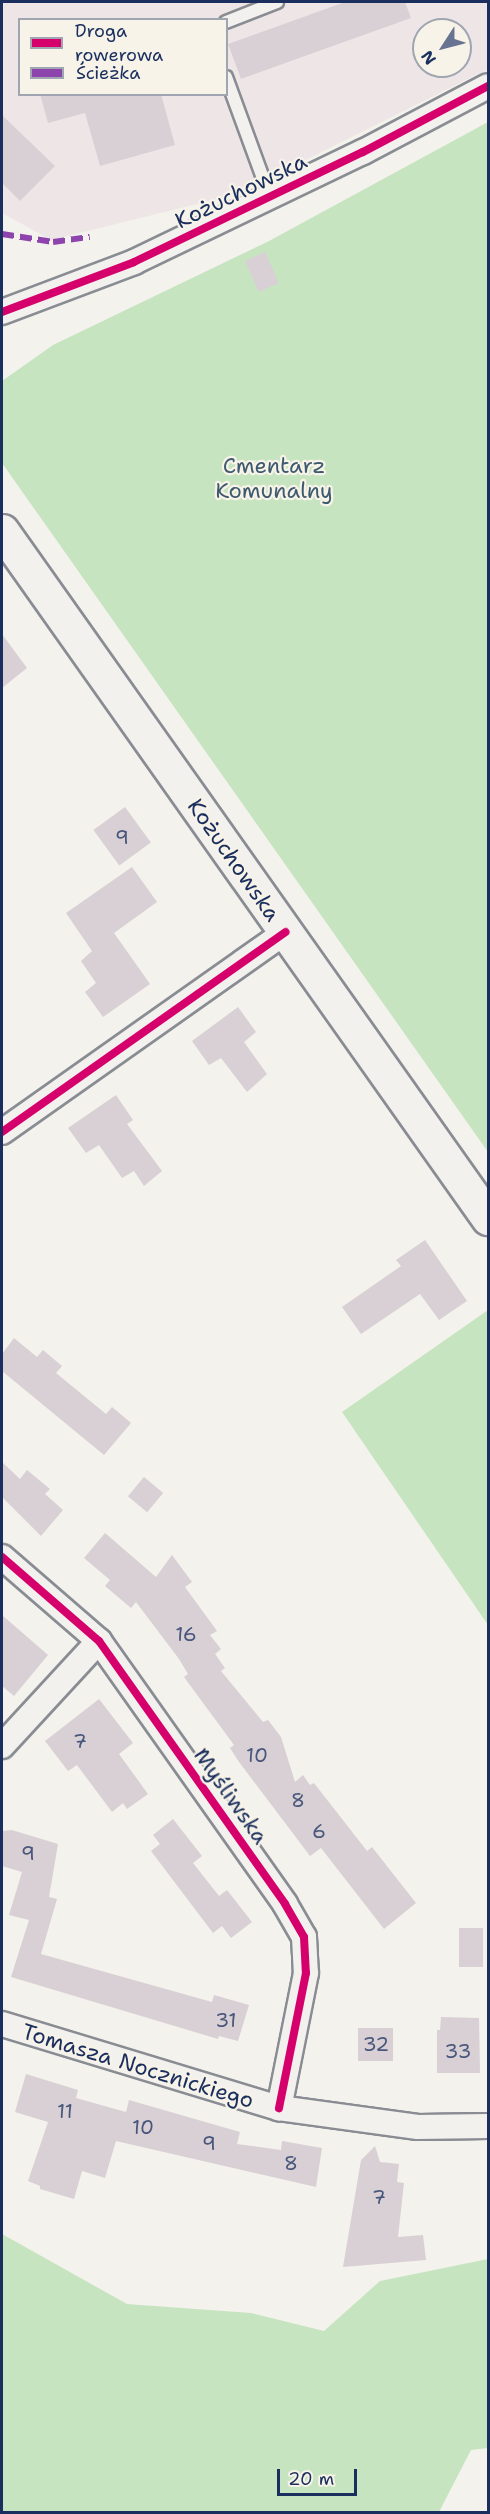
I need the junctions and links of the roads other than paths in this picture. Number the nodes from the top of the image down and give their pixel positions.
1 (277, 2) edge
2 (228, 21) edge
3 (228, 82) edge
4 (489, 86) edge
5 (270, 197) junction
6 (2, 312) edge
7 (2, 531) edge
8 (285, 932) junction
9 (2, 1132) edge
10 (489, 1218) edge
11 (2, 1557) edge
12 (99, 1641) junction
13 (2, 1746) edge
14 (2, 2024) edge
15 (279, 2108) junction
16 (489, 2126) edge

1 - 2 lane
3 - 5 lane
4 - 5 street, Kożuchowska
5 - 6 street, Kożuchowska
7 - 8 main road, Kożuchowska
8 - 9 street
8 - 10 main road, Kożuchowska
11 - 12 street, Myśliwska
12 - 13 street
12 - 15 street, Myśliwska
14 - 15 street, Tomasza Nocznickiego
15 - 16 street, Tomasza Nocznickiego

